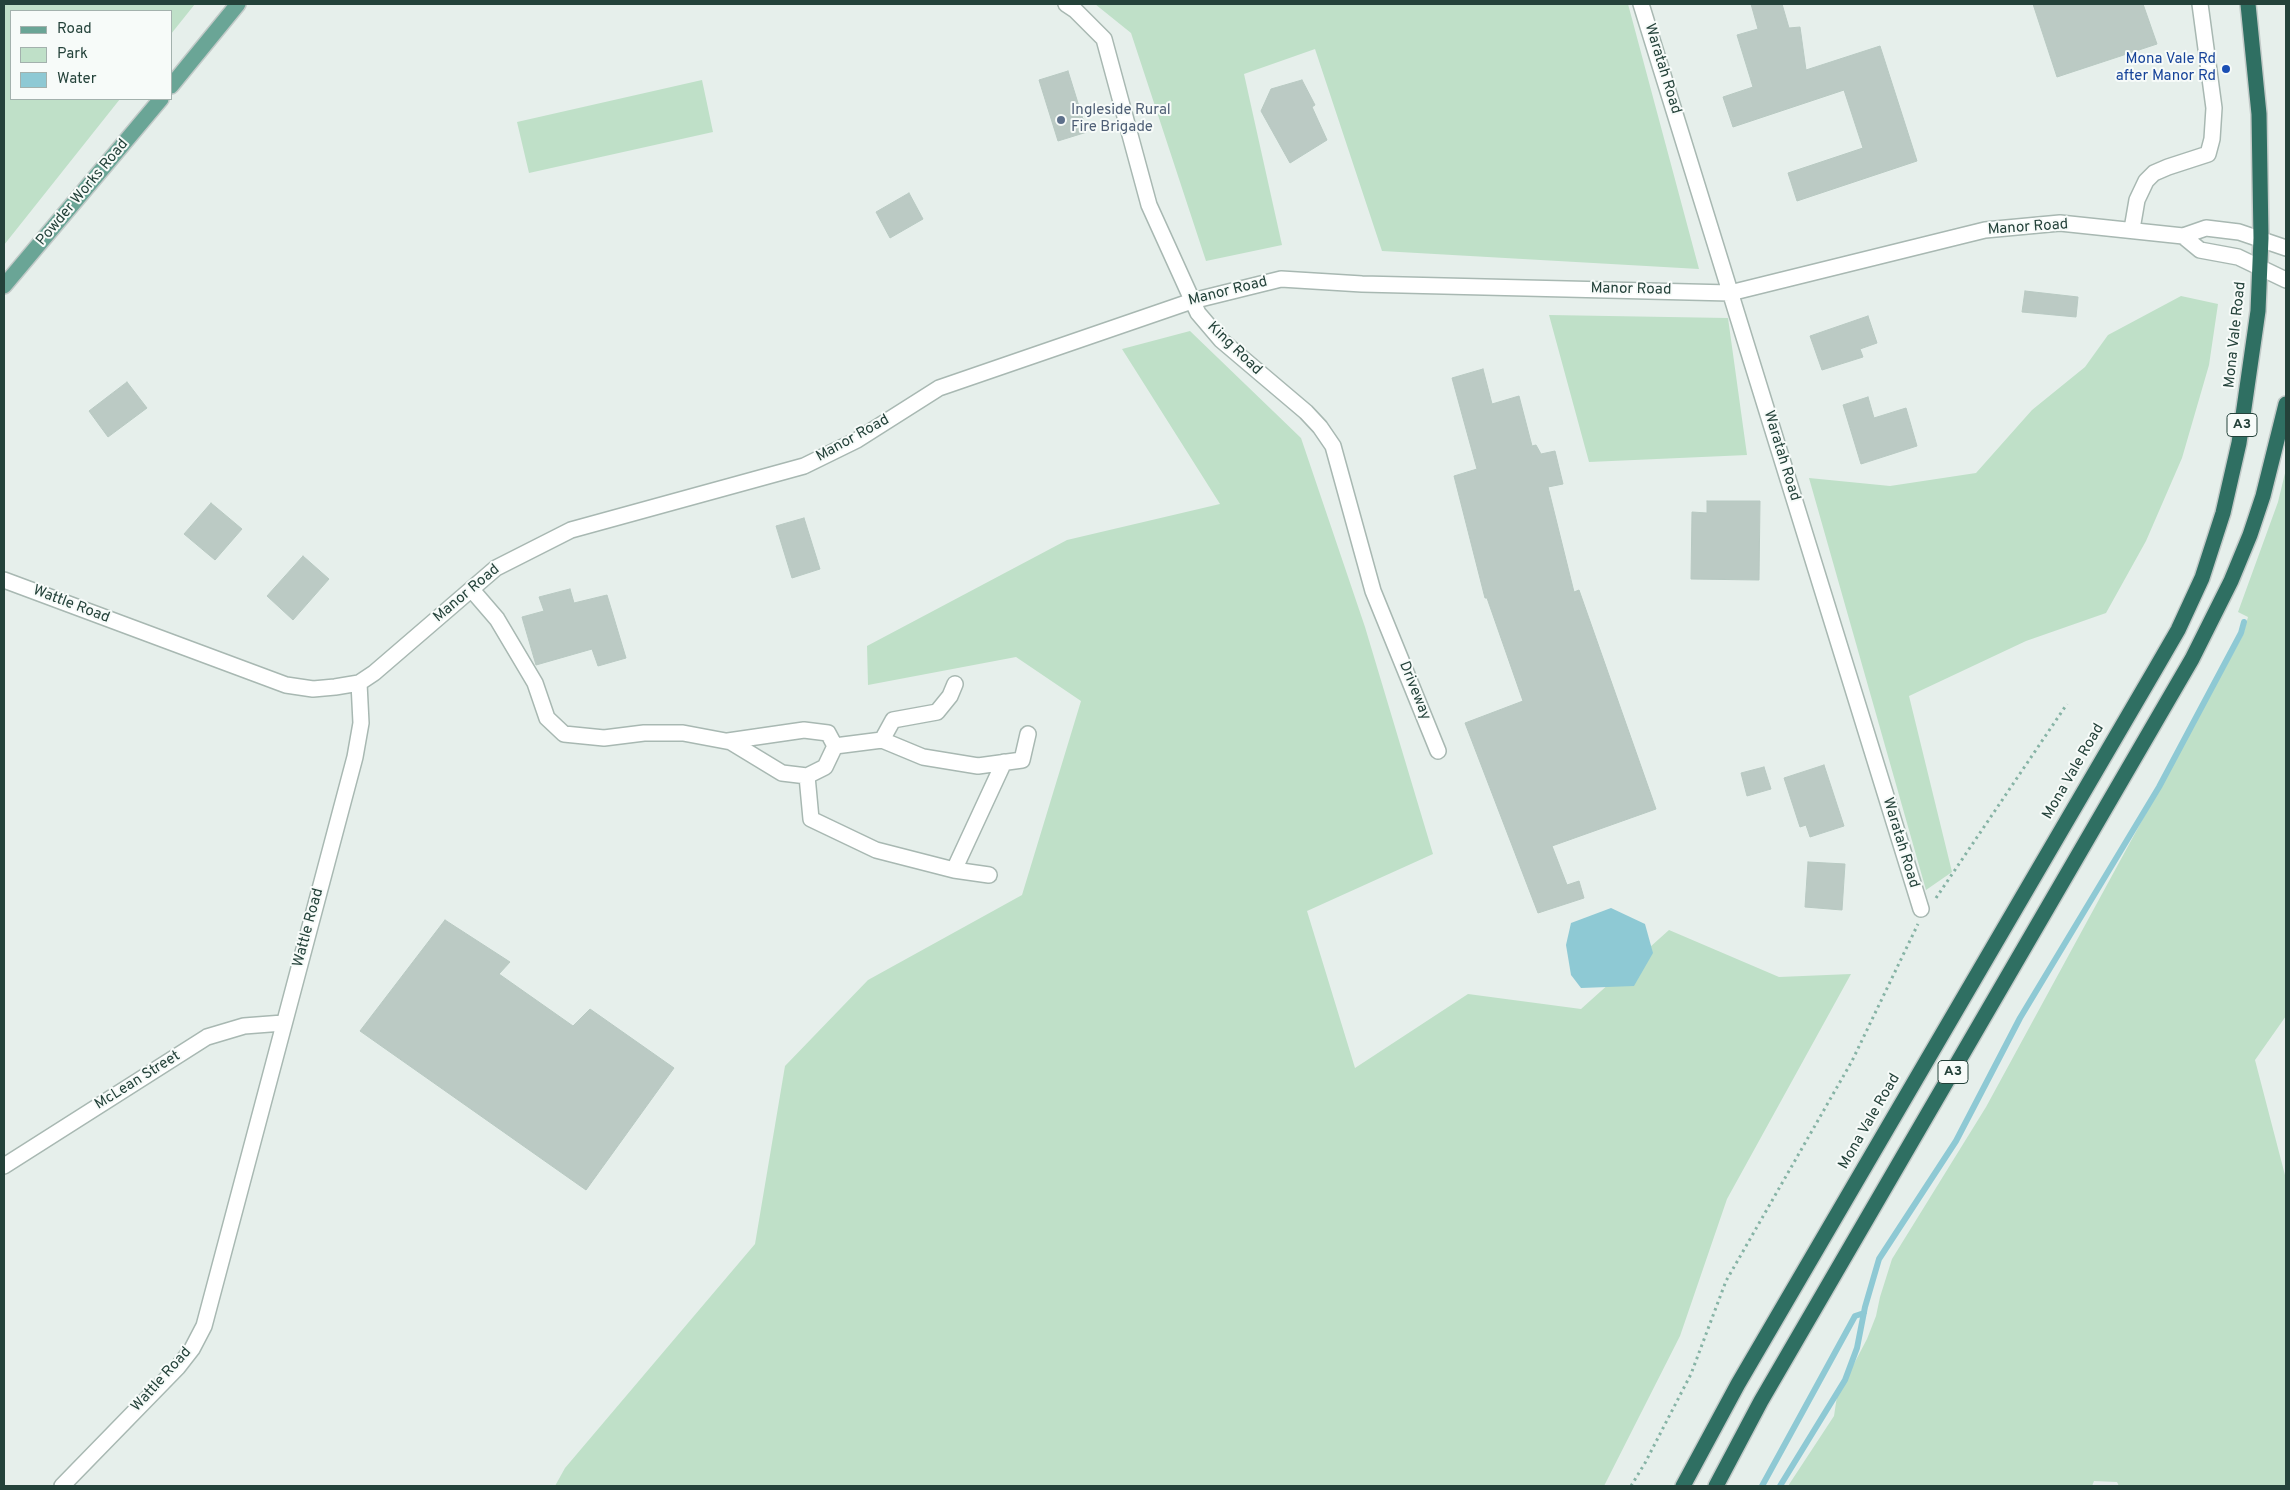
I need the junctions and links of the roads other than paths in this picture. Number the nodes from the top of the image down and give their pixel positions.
1 (238, 4) edge
2 (1066, 4) edge
3 (1641, 4) edge
4 (2200, 4) edge
5 (2248, 4) edge
6 (172, 85) edge
7 (160, 100) edge
8 (2132, 229) junction
9 (2183, 236) junction
10 (2261, 238) junction
11 (2286, 248) edge
12 (2260, 267) junction
13 (2286, 280) edge
14 (4, 286) edge
15 (1730, 293) junction
16 (1192, 300) junction
17 (2286, 404) edge
18 (4, 580) edge
19 (472, 590) junction
20 (1390, 631) joint
21 (359, 683) junction
22 (955, 684) dead end
23 (1028, 734) dead end
24 (882, 740) junction
25 (728, 741) junction
26 (835, 746) junction
27 (1438, 751) dead end
28 (1004, 762) junction
29 (807, 776) junction
30 (954, 870) junction
31 (989, 875) dead end
32 (1924, 912) road end
33 (283, 1023) junction
34 (4, 1166) edge
35 (62, 1486) edge
36 (1683, 1486) edge
37 (1716, 1486) edge

1 - 6 main road
2 - 16 street, King Road
3 - 15 street, Waratah Road
4 - 8 street
5 - 10 highway, Mona Vale Road / A3
7 - 14 main road, Powder Works Road
8 - 9 street, Manor Road
8 - 15 street, Manor Road
9 - 10 street, Manor Road
9 - 12 street, Manor Road
10 - 11 street, Manor Road
10 - 12 highway, Mona Vale Road / A3
12 - 13 street, Manor Road
12 - 36 highway, Mona Vale Road / A3
15 - 16 street, Manor Road
15 - 32 street, Waratah Road
16 - 19 street, Manor Road
16 - 20 street, King Road
17 - 37 highway, A3
18 - 21 street, Wattle Road
19 - 21 street, Manor Road
19 - 25 street
20 - 27 street, Driveway
21 - 33 street, Wattle Road
22 - 24 street
23 - 28 street
24 - 26 street
24 - 28 street
25 - 26 street
25 - 29 street
26 - 29 street
28 - 30 street
29 - 30 street
30 - 31 street
33 - 34 street, McLean Street
33 - 35 street, Wattle Road

